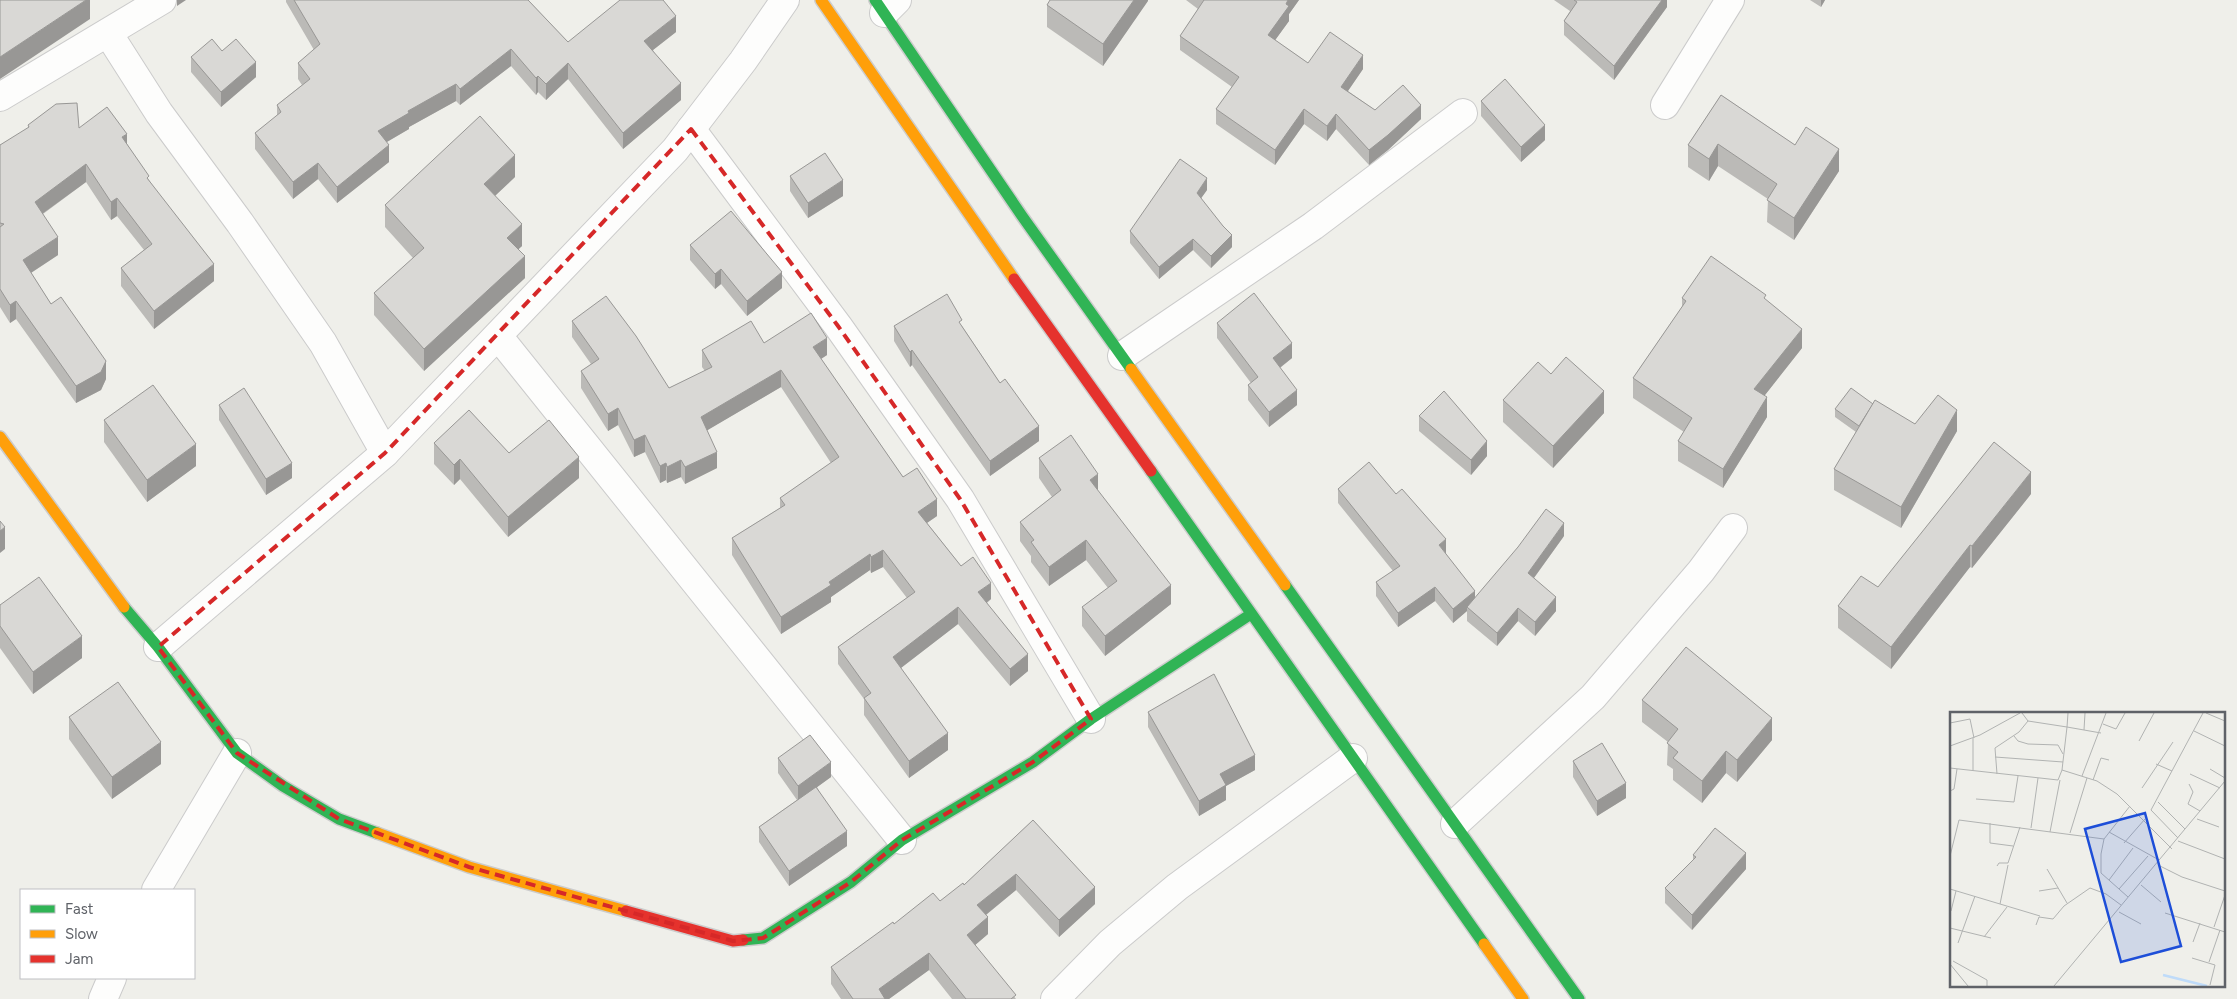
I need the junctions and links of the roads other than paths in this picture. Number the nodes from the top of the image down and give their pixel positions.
1 (162, 0) edge
2 (785, 0) edge
3 (821, 0) edge
4 (1730, 0) edge
5 (885, 4) edge
6 (108, 33) junction
7 (0, 97) edge
8 (1665, 105) dead end
9 (1463, 113) dead end
10 (691, 129) junction
11 (498, 336) junction
12 (1122, 356) junction
13 (0, 437) edge
14 (384, 454) junction
15 (1733, 528) dead end
16 (1251, 614) junction
17 (158, 647) junction
18 (1091, 719) junction
19 (238, 753) junction
20 (1353, 758) junction
21 (1455, 824) junction
22 (902, 840) junction
23 (157, 889) edge
24 (112, 979) edge
25 (103, 999) edge
26 (1055, 999) edge
27 (1523, 999) edge
28 (1579, 999) edge

1 - 6 street
2 - 10 street
3 - 16 main road
4 - 8 street
5 - 12 main road
6 - 7 street
6 - 14 street
9 - 12 street
10 - 11 street
10 - 18 street
11 - 14 street
11 - 22 street
12 - 21 main road
13 - 17 main road
14 - 17 street
15 - 21 street
16 - 18 main road
16 - 20 main road
17 - 19 main road
18 - 22 main road
19 - 22 main road
19 - 23 street
20 - 26 street
20 - 27 main road
21 - 28 main road
24 - 25 street

